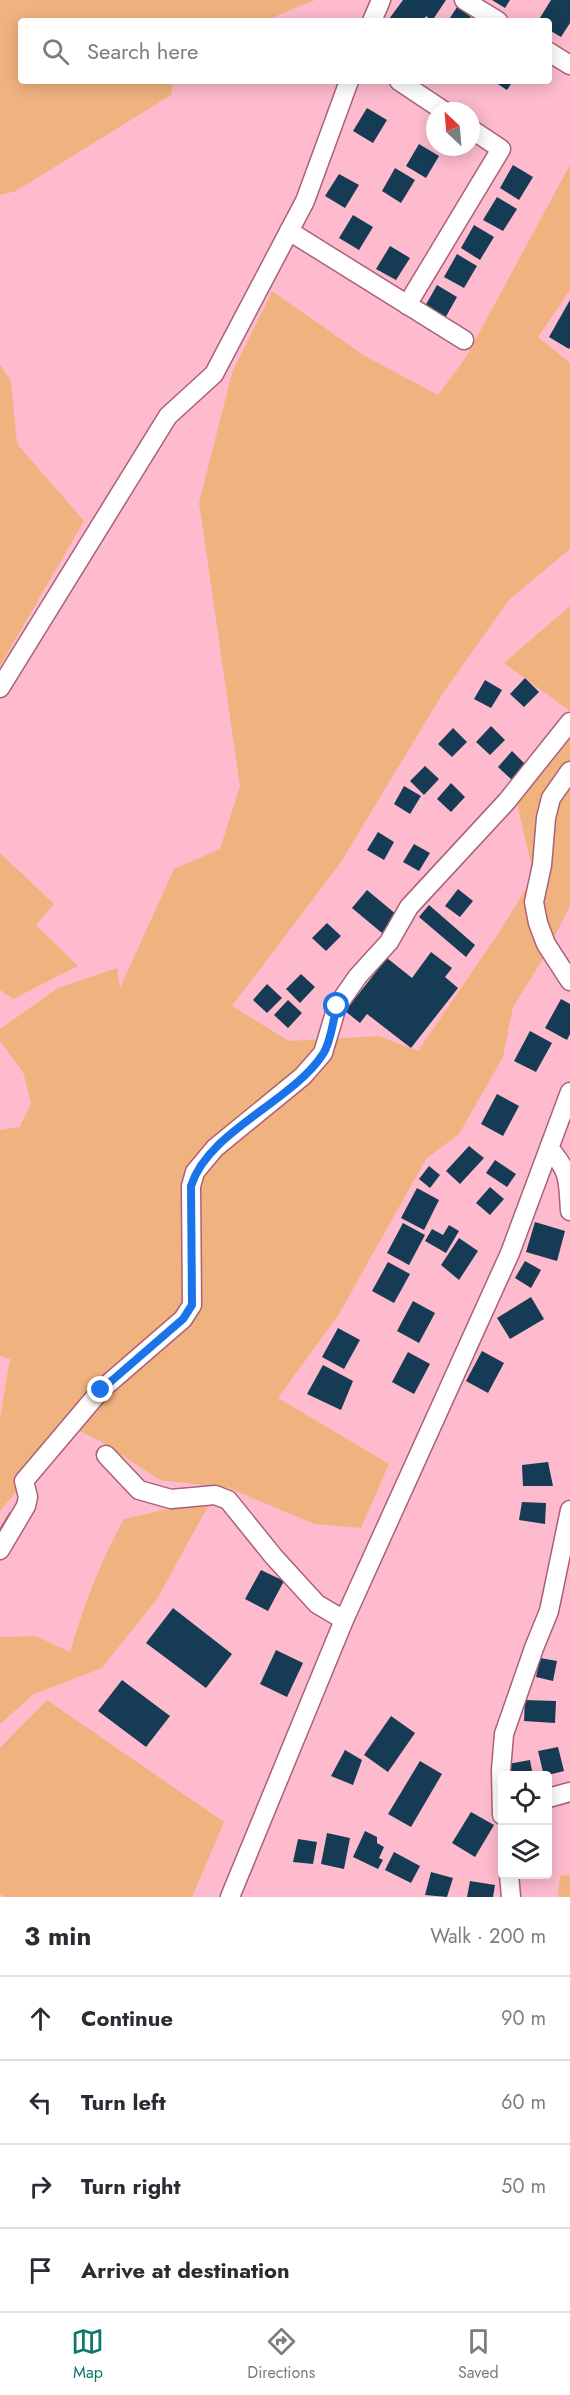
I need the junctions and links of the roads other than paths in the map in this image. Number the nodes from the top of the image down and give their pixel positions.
1 (381, 0) edge
2 (464, 0) edge
3 (373, 18) edge
4 (493, 18) edge
5 (552, 54) edge
6 (570, 65) edge
7 (348, 84) edge
8 (404, 84) edge
9 (430, 102) edge
10 (480, 135) edge
11 (289, 231) junction
12 (407, 304) junction
13 (464, 340) dead end
14 (0, 688) edge
15 (570, 722) edge
16 (570, 771) edge
17 (570, 981) edge
18 (570, 1092) edge
19 (549, 1148) junction
20 (570, 1211) edge
21 (106, 1455) dead end
22 (570, 1510) edge
23 (0, 1550) edge
24 (344, 1620) junction
25 (501, 1771) edge
26 (570, 1792) edge
27 (552, 1797) edge
28 (509, 1879) edge
29 (230, 1897) edge
30 (511, 1897) edge

1 - 3 street
2 - 4 street
5 - 6 street
7 - 11 street
8 - 9 street
10 - 12 street
11 - 12 street
11 - 14 street
12 - 13 street
15 - 23 street
16 - 17 street
18 - 19 street
19 - 20 street
19 - 24 street
21 - 24 street
22 - 25 street
24 - 29 street
26 - 27 street
28 - 30 street

